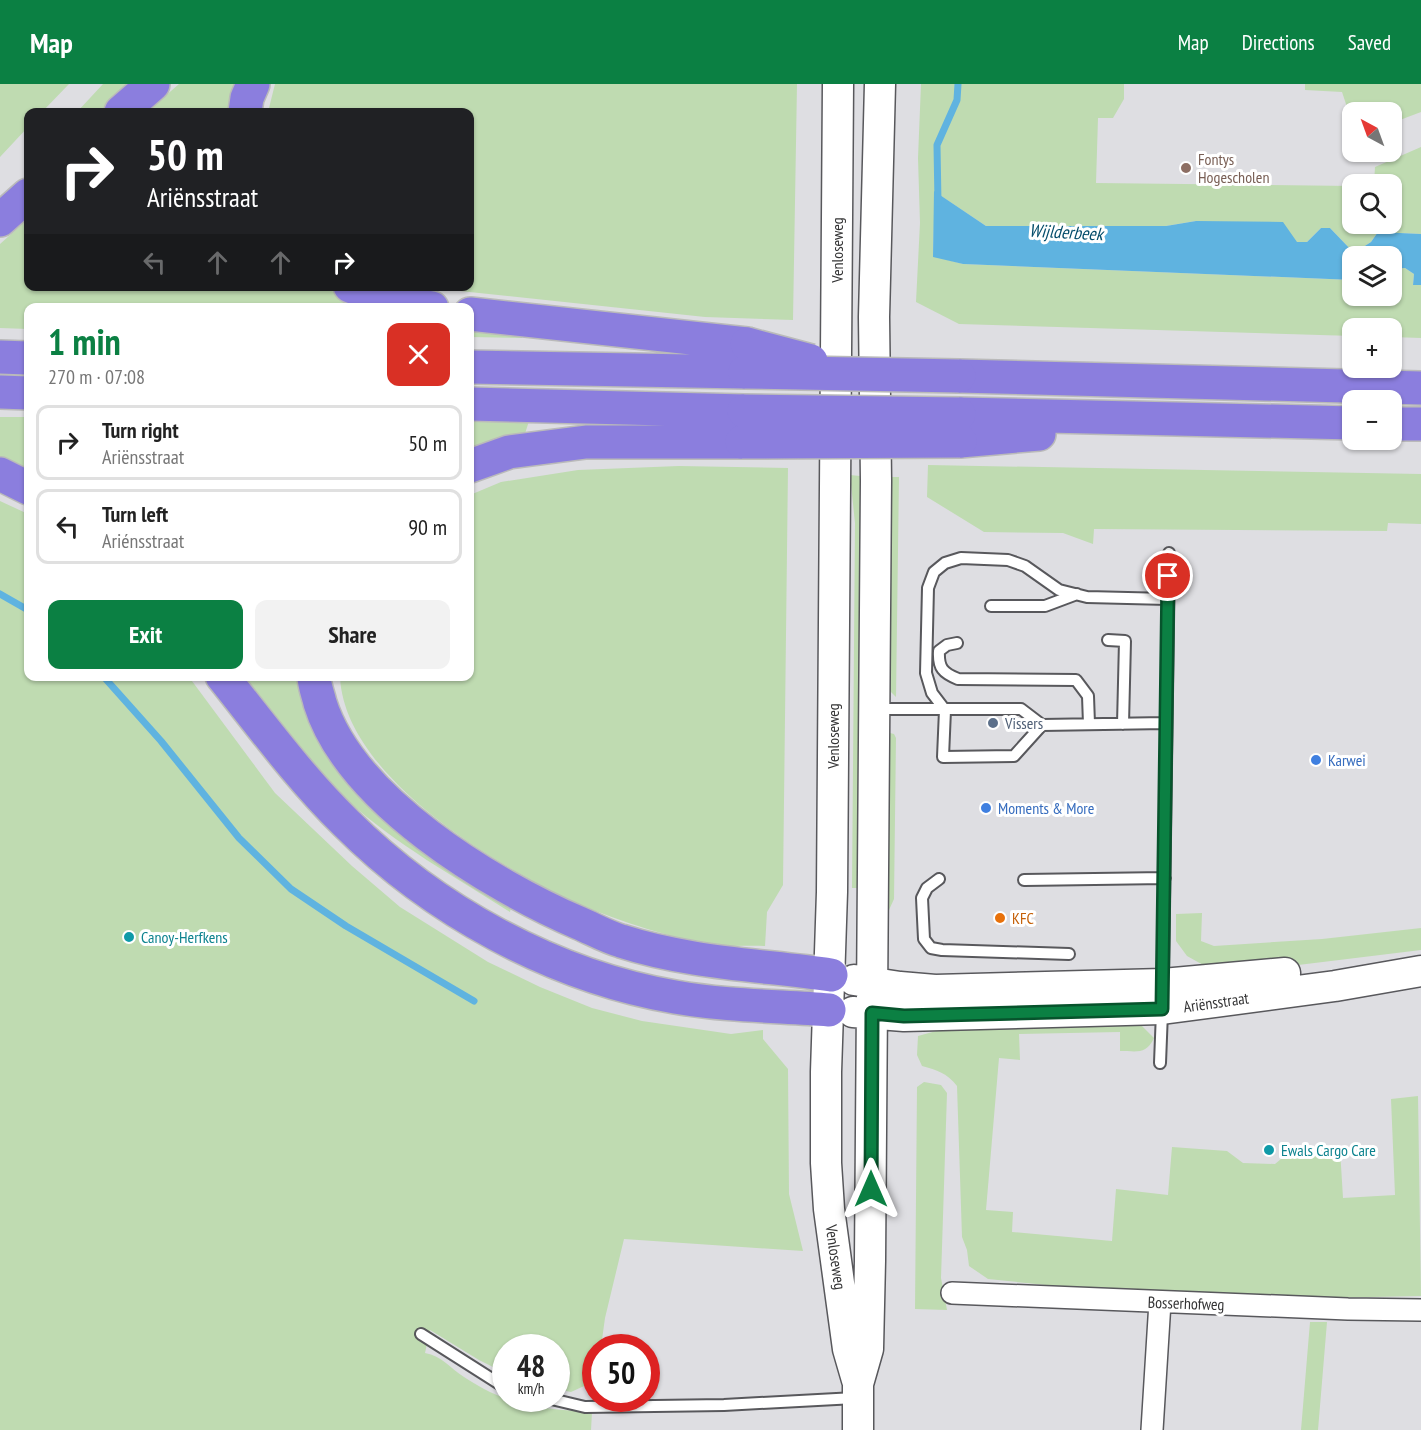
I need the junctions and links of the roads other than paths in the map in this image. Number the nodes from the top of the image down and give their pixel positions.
1 (153, 84) edge
2 (253, 84) edge
3 (838, 84) edge
4 (880, 84) edge
5 (126, 108) edge
6 (246, 108) edge
7 (24, 199) edge
8 (0, 220) edge
9 (362, 291) edge
10 (404, 303) edge
11 (474, 315) edge
12 (0, 357) edge
13 (24, 358) edge
14 (746, 358) junction
15 (474, 367) edge
16 (1421, 388) edge
17 (0, 392) edge
18 (24, 393) edge
19 (474, 404) edge
20 (1342, 423) edge
21 (1402, 424) edge
22 (1421, 424) edge
23 (743, 426) junction
24 (474, 465) edge
25 (0, 474) edge
26 (24, 486) edge
27 (1169, 553) dead end
28 (1077, 594) junction
29 (1168, 599) junction
30 (991, 606) dead end
31 (1108, 640) dead end
32 (957, 643) dead end
33 (226, 681) edge
34 (315, 681) edge
35 (875, 709) junction
36 (945, 710) junction
37 (1166, 723) junction
38 (1089, 724) junction
39 (1123, 724) junction
40 (1042, 725) junction
41 (1164, 878) junction
42 (939, 879) dead end
43 (1024, 880) dead end
44 (1069, 954) dead end
45 (1421, 957) edge
46 (1421, 971) edge
47 (831, 975) junction
48 (873, 983) junction
49 (1163, 997) junction
50 (936, 1002) junction
51 (829, 1010) junction
52 (872, 1013) junction
53 (1160, 1063) dead end
54 (951, 1293) dead end
55 (1160, 1302) junction
56 (1421, 1310) edge
57 (421, 1334) dead end
58 (492, 1379) edge
59 (858, 1391) junction
60 (570, 1403) edge
61 (858, 1430) edge
62 (1152, 1430) edge

1 - 5 highway
2 - 6 highway
3 - 47 main road, Venloseweg
4 - 35 main road, Venloseweg
7 - 8 highway
9 - 10 highway
11 - 14 highway
12 - 13 highway
14 - 15 highway
14 - 16 highway, bridge
17 - 18 highway
19 - 23 highway
20 - 23 highway, bridge
21 - 22 highway
23 - 24 highway
25 - 26 highway
27 - 29 lane
28 - 29 lane
28 - 30 lane
28 - 36 lane
29 - 37 lane
31 - 39 lane
32 - 38 lane
33 - 51 highway
34 - 47 highway
35 - 36 lane
35 - 48 main road, Venloseweg
36 - 40 lane
36 - 40 lane
37 - 39 lane
37 - 41 lane
38 - 39 lane
38 - 40 lane
41 - 43 lane
41 - 49 lane
42 - 44 lane
45 - 49 main road, Ariënsstraat
46 - 49 main road, Ariënsstraat
47 - 48 main road, Ariënsstraat
47 - 51 main road, Venloseweg
48 - 50 main road, Ariënsstraat
48 - 52 main road, Venloseweg
49 - 50 main road, Ariënsstraat
49 - 53 lane
50 - 52 main road, Ariënsstraat
51 - 52 main road, Ariënsstraat
51 - 59 main road, Venloseweg
52 - 59 main road, Venloseweg
54 - 55 street, Bosserhofweg
55 - 56 street, Bosserhofweg
55 - 62 street
57 - 58 lane
59 - 60 lane
59 - 61 main road, Venloseweg

